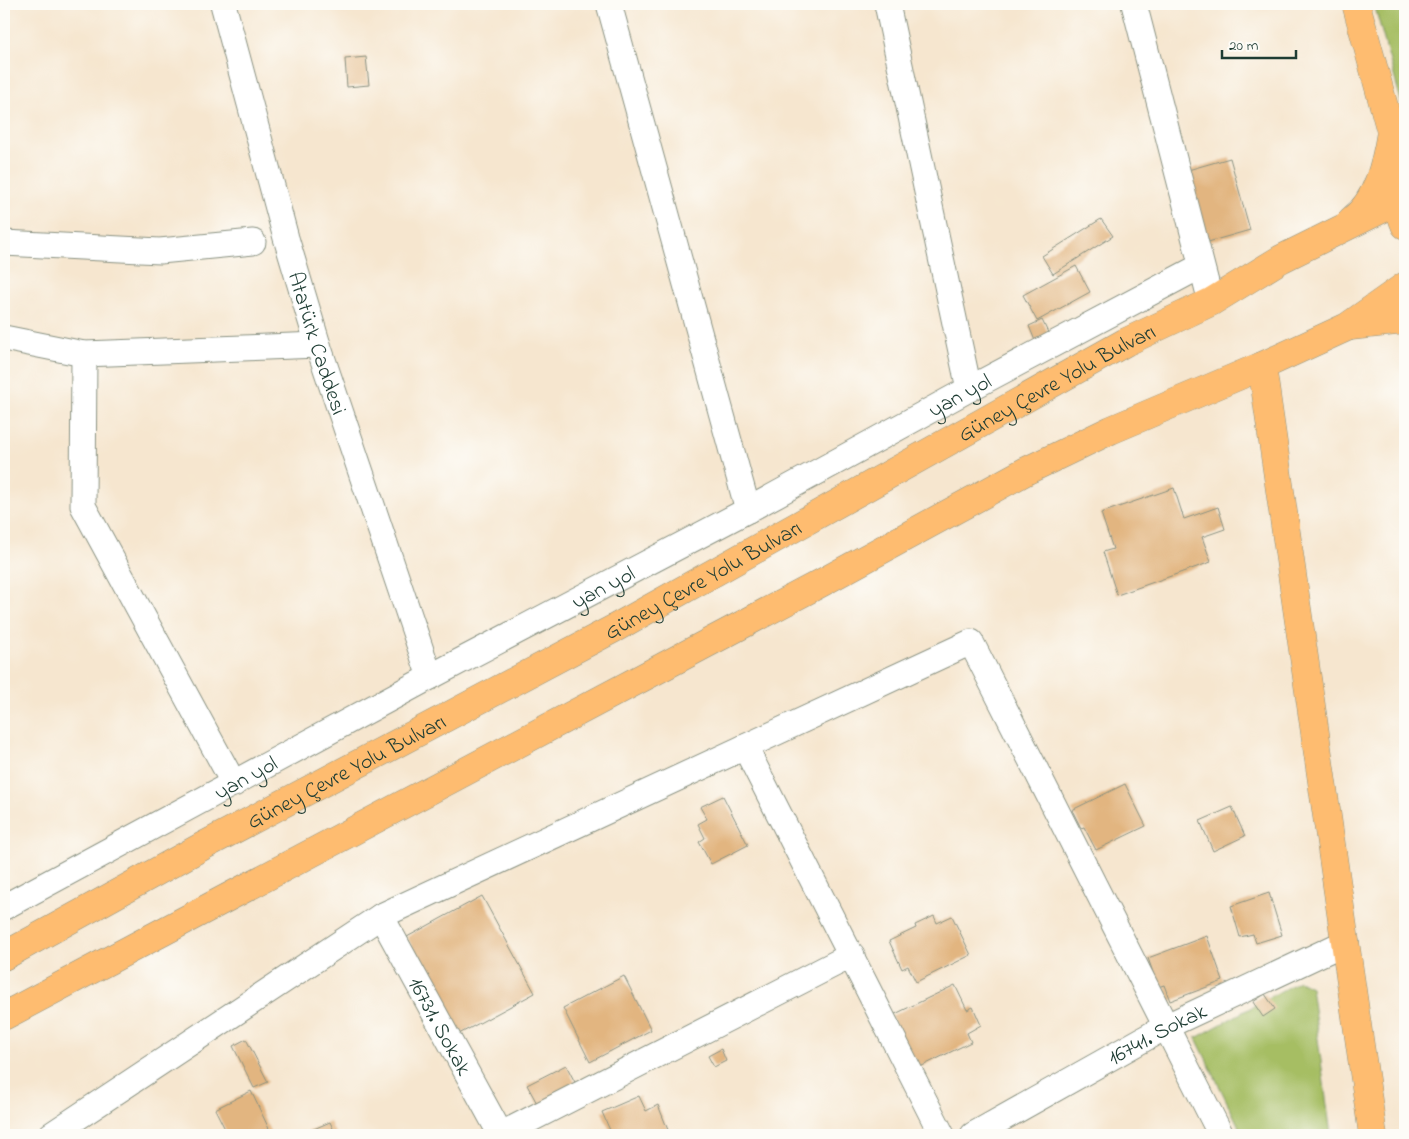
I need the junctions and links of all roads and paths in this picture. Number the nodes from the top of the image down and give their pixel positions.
1 (223, 4) edge
2 (609, 4) edge
3 (887, 4) edge
4 (1134, 4) edge
5 (1356, 4) edge
6 (1391, 132) junction
7 (1403, 198) edge
8 (1346, 226) junction
9 (253, 242) dead end
10 (4, 243) edge
11 (1201, 266) junction
12 (1405, 286) edge
13 (1211, 302) junction
14 (1405, 320) edge
15 (1347, 327) junction
16 (4, 338) edge
17 (318, 346) junction
18 (84, 354) junction
19 (1262, 366) junction
20 (968, 390) junction
21 (748, 510) junction
22 (430, 677) junction
23 (744, 747) junction
24 (234, 784) junction
25 (4, 908) edge
26 (380, 916) junction
27 (1346, 942) junction
28 (852, 955) junction
29 (4, 956) edge
30 (4, 1016) edge
31 (1166, 1026) junction
32 (51, 1135) edge
33 (500, 1135) edge
34 (942, 1135) edge
35 (973, 1135) edge
36 (1221, 1135) edge
37 (1373, 1135) edge

1 - 17 street, Atatürk Caddesi
2 - 21 street
3 - 20 street
4 - 11 street
5 - 6 main road
6 - 7 main road
6 - 8 main road
7 - 8 main road, Güney Çevre Yolu Bulvarı
8 - 13 main road, Güney Çevre Yolu Bulvarı
9 - 10 street
11 - 13 street
11 - 20 street, yan yol
12 - 15 main road
13 - 29 main road, Güney Çevre Yolu Bulvarı
14 - 15 main road
15 - 19 main road
16 - 18 street
17 - 18 street
17 - 22 street, Atatürk Caddesi
18 - 24 street
19 - 27 main road
19 - 30 main road
20 - 21 street, yan yol
21 - 22 street, yan yol
22 - 24 street, yan yol
23 - 26 street
23 - 28 street
23 - 31 street
24 - 25 street, yan yol
26 - 32 street
26 - 33 street, 16731. Sokak
27 - 31 street, 16741. Sokak
27 - 37 main road
28 - 33 street
28 - 34 street
31 - 35 street, 16741. Sokak
31 - 36 street

